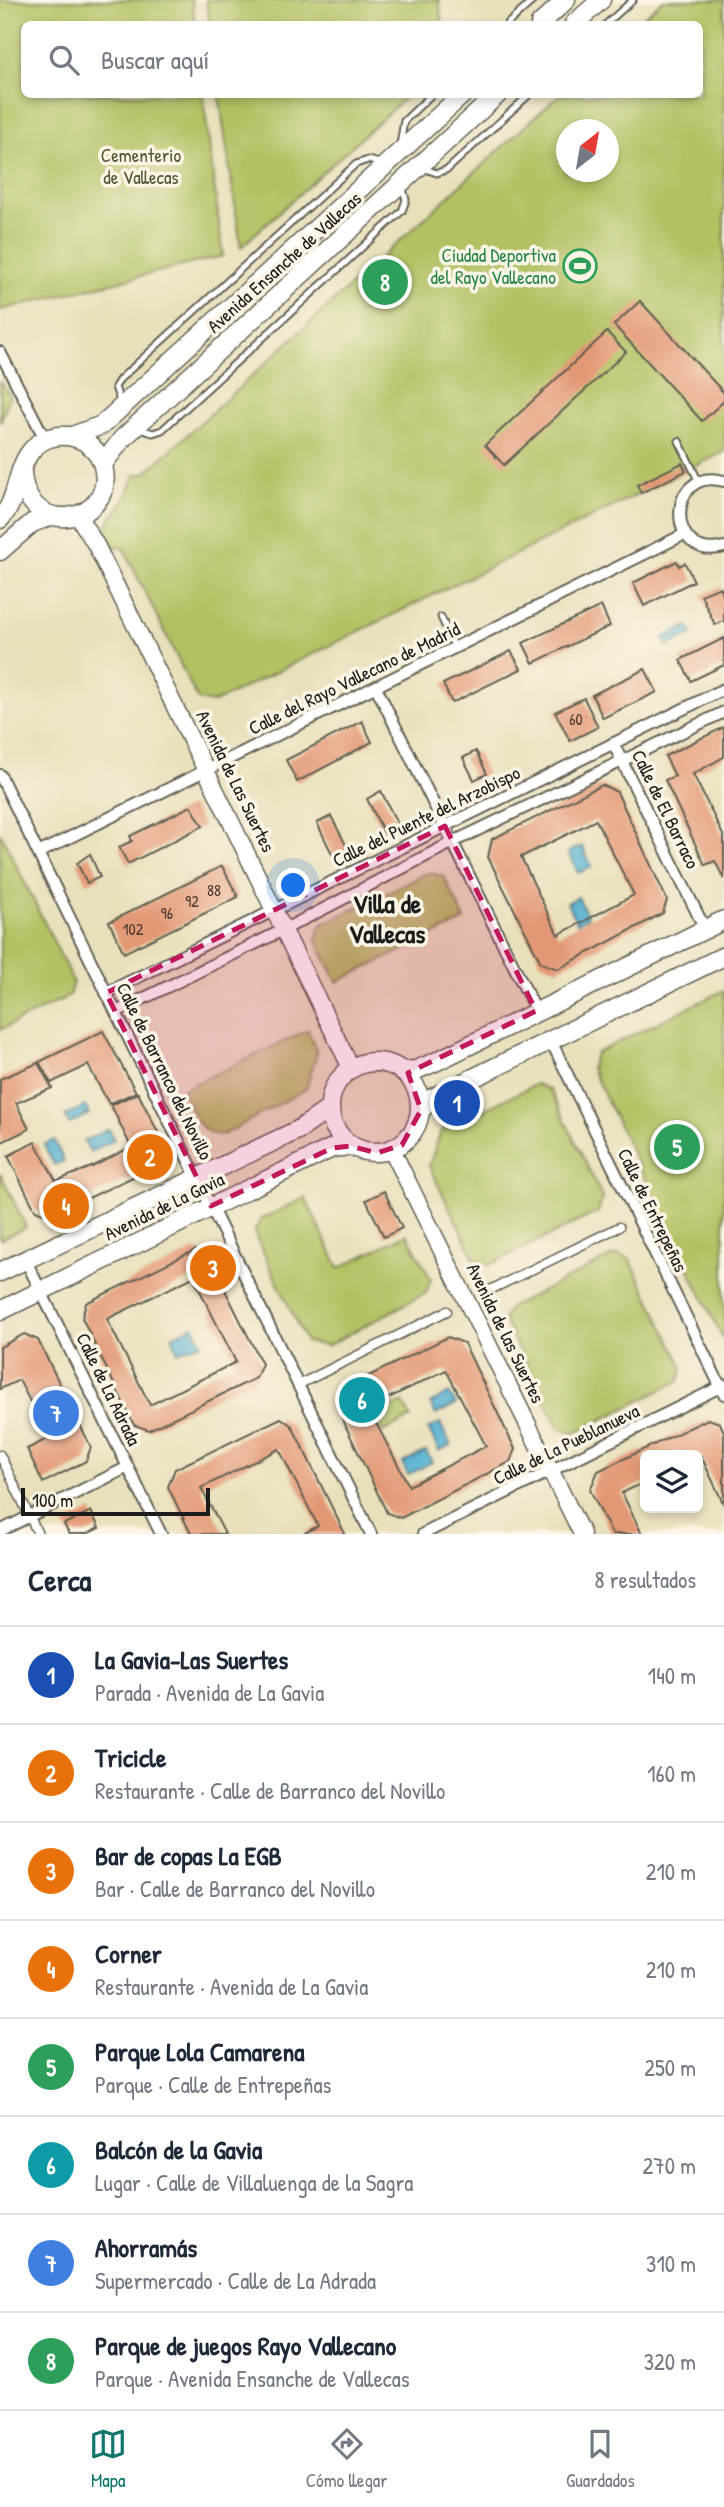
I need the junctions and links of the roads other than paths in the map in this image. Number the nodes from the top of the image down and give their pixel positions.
1 (534, 0) edge
2 (566, 0) edge
3 (601, 0) edge
4 (633, 0) edge
5 (510, 21) edge
6 (543, 21) edge
7 (578, 21) edge
8 (609, 21) edge
9 (428, 98) edge
10 (459, 98) edge
11 (494, 98) edge
12 (526, 98) edge
13 (402, 150) junction
14 (419, 167) junction
15 (0, 352) edge
16 (72, 436) junction
17 (45, 439) junction
18 (679, 441) dead end
19 (103, 464) junction
20 (22, 472) junction
21 (724, 481) edge
22 (699, 482) junction
23 (51, 516) junction
24 (78, 516) junction
25 (0, 519) edge
26 (685, 534) junction
27 (724, 547) edge
28 (0, 551) edge
29 (441, 617) dead end
30 (455, 648) junction
31 (376, 687) junction
32 (724, 689) edge
33 (724, 712) edge
34 (613, 743) junction
35 (623, 761) junction
36 (207, 771) junction
37 (0, 775) edge
38 (445, 826) junction
39 (453, 842) junction
40 (38, 853) junction
41 (275, 909) junction
42 (724, 920) edge
43 (285, 929) junction
44 (705, 929) junction
45 (724, 956) edge
46 (106, 993) junction
47 (536, 1011) junction
48 (116, 1012) junction
49 (551, 1041) junction
50 (351, 1068) junction
51 (402, 1071) junction
52 (329, 1109) junction
53 (421, 1110) junction
54 (350, 1146) junction
55 (392, 1150) junction
56 (197, 1177) junction
57 (211, 1206) junction
58 (619, 1227) dead end
59 (26, 1261) junction
60 (0, 1272) edge
61 (41, 1290) junction
62 (488, 1291) dead end
63 (0, 1311) edge
64 (447, 1311) dead end
65 (298, 1385) junction
66 (723, 1389) edge
67 (0, 1455) edge
68 (128, 1467) junction
69 (551, 1470) junction
70 (30, 1516) junction
71 (0, 1531) edge
72 (38, 1534) edge
73 (161, 1534) edge
74 (371, 1534) edge
75 (423, 1534) edge
76 (582, 1534) edge

1 - 5 lane
2 - 6 main road
3 - 7 main road
4 - 8 lane
9 - 13 lane
10 - 13 main road, Avenida Ensanche de Vallecas
11 - 14 main road, Avenida Ensanche de Vallecas
12 - 14 lane
13 - 16 main road, Avenida Ensanche de Vallecas
14 - 19 main road, Avenida Ensanche de Vallecas
15 - 17 street
16 - 17 main road, Avenida Ensanche de Vallecas
16 - 19 main road
17 - 20 main road
18 - 22 lane
19 - 24 main road
20 - 23 main road
20 - 25 main road
21 - 22 street
22 - 26 street
23 - 24 main road
23 - 28 main road
24 - 36 main road, Avenida de Las Suertes
26 - 27 street
26 - 30 street, Calle del Rayo Vallecano de Madrid
29 - 30 lane
30 - 31 street, Calle del Rayo Vallecano de Madrid
31 - 36 street, Calle del Rayo Vallecano de Madrid
31 - 38 street
32 - 34 street, Calle del Puente del Arzobispo
33 - 35 street, Calle del Puente del Arzobispo
34 - 35 street, Calle de El Barraco
34 - 38 street, Calle del Puente del Arzobispo
35 - 39 street, Calle del Puente del Arzobispo
35 - 44 street, Calle de El Barraco
36 - 40 street, Calle del Rayo Vallecano de Madrid
36 - 41 main road, Avenida de Las Suertes
37 - 40 street, Calle de Barranco del Novillo
38 - 39 street
38 - 41 street, Calle del Puente del Arzobispo
39 - 43 street, Calle del Puente del Arzobispo
39 - 47 street
40 - 46 street, Calle de Barranco del Novillo
41 - 43 main road, Avenida de Las Suertes
41 - 46 street, Calle del Puente del Arzobispo
42 - 44 main road
43 - 48 street, Calle del Puente del Arzobispo
43 - 50 main road, Avenida de Las Suertes
44 - 47 main road
45 - 49 main road
46 - 48 street, Calle de Barranco del Novillo
47 - 51 main road
48 - 56 street, Calle de Barranco del Novillo
49 - 53 main road
49 - 66 street, Calle de Entrepeñas
50 - 51 main road
50 - 52 main road
51 - 53 main road
52 - 54 main road
52 - 56 main road, Avenida de La Gavia
53 - 55 main road
54 - 55 main road
54 - 57 main road, Avenida de La Gavia
55 - 69 main road, Avenida de las Suertes
56 - 57 street, Calle de Barranco del Novillo
56 - 59 main road, Avenida de La Gavia
57 - 61 main road, Avenida de La Gavia
57 - 65 street, Calle de Barranco del Novillo
58 - 62 street
59 - 60 main road, Avenida de La Gavia
59 - 61 street, Calle de La Adrada
61 - 63 main road, Avenida de La Gavia
61 - 68 street, Calle de La Adrada
64 - 65 street
65 - 74 street, Calle de Barranco del Novillo
66 - 69 street, Calle de La Pueblanueva
67 - 70 street
68 - 70 street
68 - 73 street, Calle de La Adrada
69 - 75 street, Calle de La Pueblanueva
69 - 76 main road, Avenida de las Suertes
70 - 71 street
70 - 72 street

